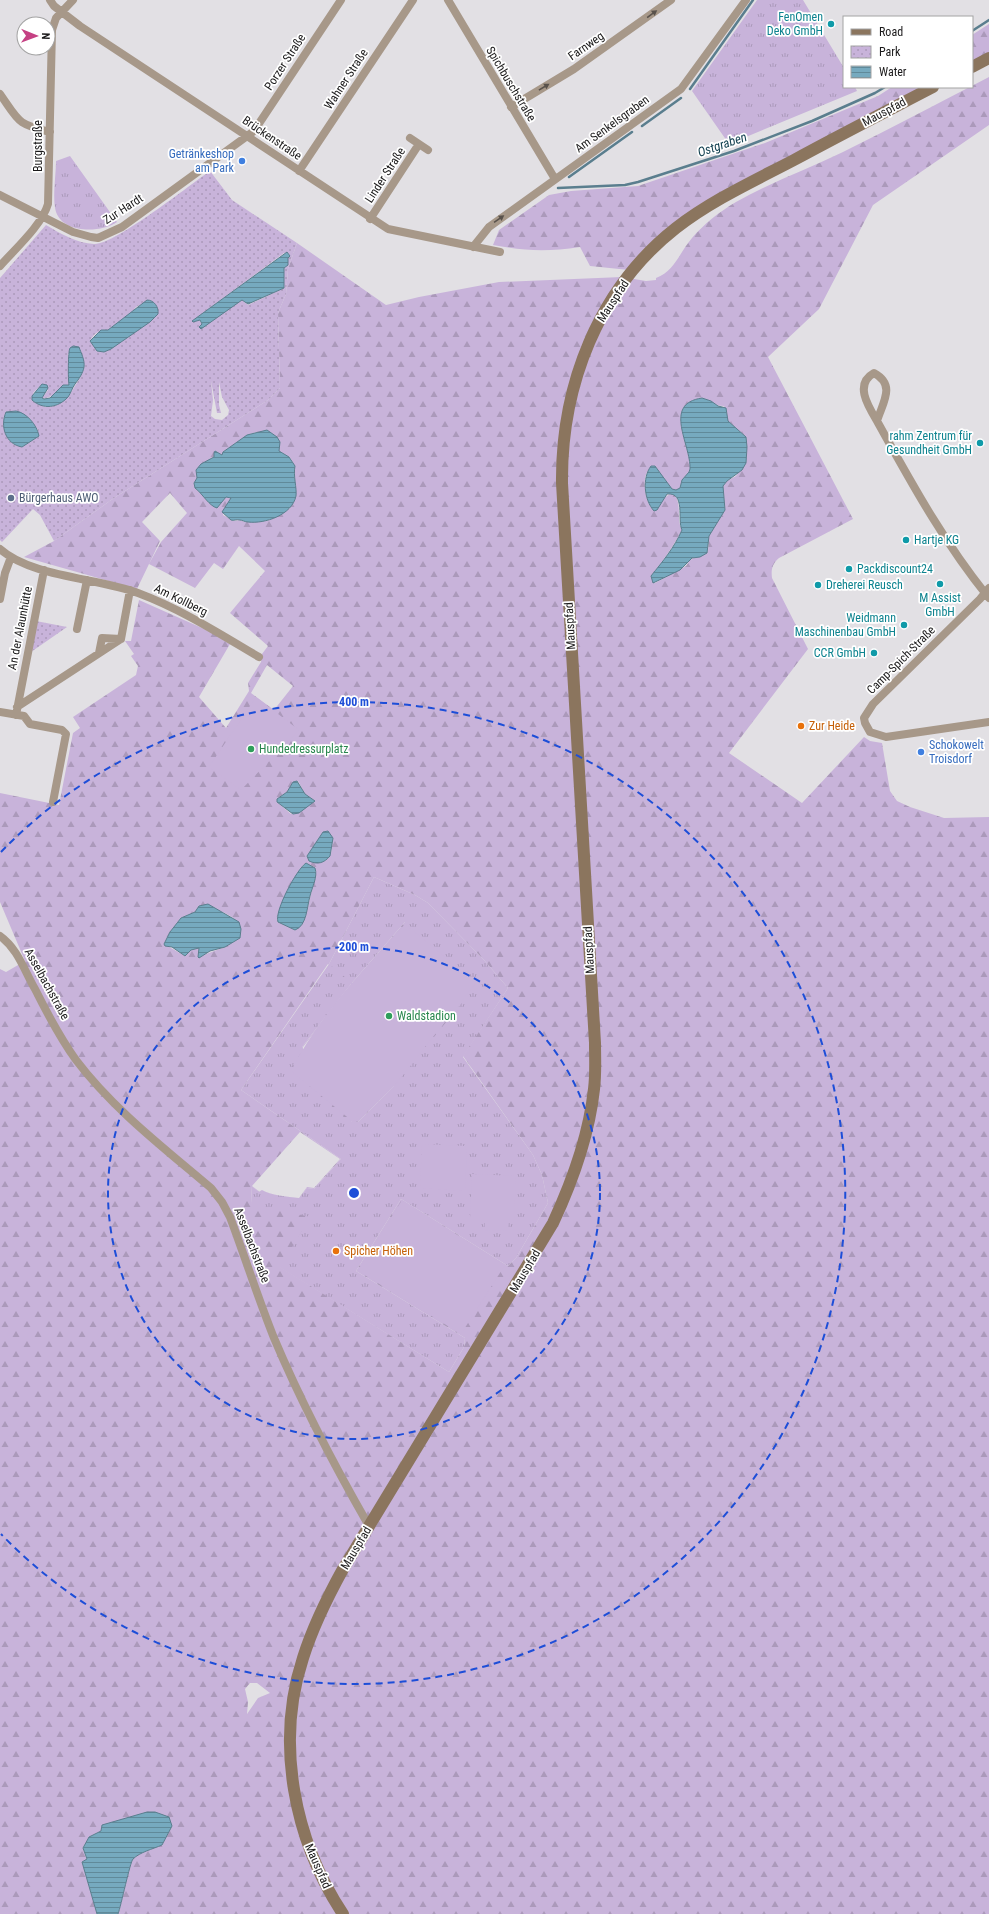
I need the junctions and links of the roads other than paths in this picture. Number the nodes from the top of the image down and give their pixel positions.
1 (50, 0) edge
2 (73, 0) edge
3 (341, 0) edge
4 (413, 0) edge
5 (448, 0) edge
6 (671, 0) edge
7 (746, 0) edge
8 (61, 12) junction
9 (989, 58) edge
10 (973, 66) edge
11 (931, 88) edge
12 (0, 94) edge
13 (511, 107) junction
14 (50, 132) junction
15 (248, 136) junction
16 (410, 138) dead end
17 (419, 144) junction
18 (428, 150) dead end
19 (299, 171) junction
20 (555, 180) junction
21 (0, 195) edge
22 (43, 216) junction
23 (370, 219) junction
24 (473, 247) junction
25 (500, 252) dead end
26 (0, 266) edge
27 (877, 421) junction
28 (0, 549) edge
29 (11, 557) junction
30 (44, 570) junction
31 (86, 580) junction
32 (130, 590) junction
33 (988, 593) edge
34 (0, 599) edge
35 (77, 629) dead end
36 (260, 657) dead end
37 (16, 711) junction
38 (0, 712) edge
39 (989, 722) edge
40 (53, 802) dead end
41 (0, 936) edge
42 (369, 1526) junction
43 (343, 1914) edge

1 - 8 street, Brückenstraße
2 - 8 street, Burgstraße
3 - 15 street, Porzer Straße
4 - 19 street, Wahner Straße
5 - 13 street, Spichbuschstraße
13 -> 6 street, Farnweg
7 - 20 street, Am Senkelsgraben
8 - 14 street, Burgstraße
8 - 15 street, Brückenstraße
9 - 10 street
11 - 42 street, Mauspfad
12 - 14 street
13 - 20 street, Spichbuschstraße
14 - 22 street, Burgstraße
15 - 19 street, Brückenstraße
15 - 22 street, Zur Hardt
16 - 17 street, Linder Straße
17 - 18 street, Linder Straße
17 - 23 street, Linder Straße
19 - 23 street, Brückenstraße
24 -> 20 street, Am Senkelsgraben
21 - 22 street, Zur Hardt
22 - 26 street, Burgstraße
23 - 24 street, Brückenstraße
24 - 25 street, Brückenstraße
27 - 27 street, Camp-Spich-Straße
27 - 33 street, Camp-Spich-Straße
28 - 29 street, Am Kollberg
29 - 30 street, Am Kollberg
29 - 34 street
30 - 31 street, Am Kollberg
30 - 37 street, An der Alaunhütte
31 - 32 street, Am Kollberg
31 - 35 street
32 - 36 street, Am Kollberg
32 - 37 street
33 - 39 street, Camp-Spich-Straße
37 - 38 street
37 - 40 street
41 - 42 street, Asselbachstraße
42 - 43 street, Mauspfad

